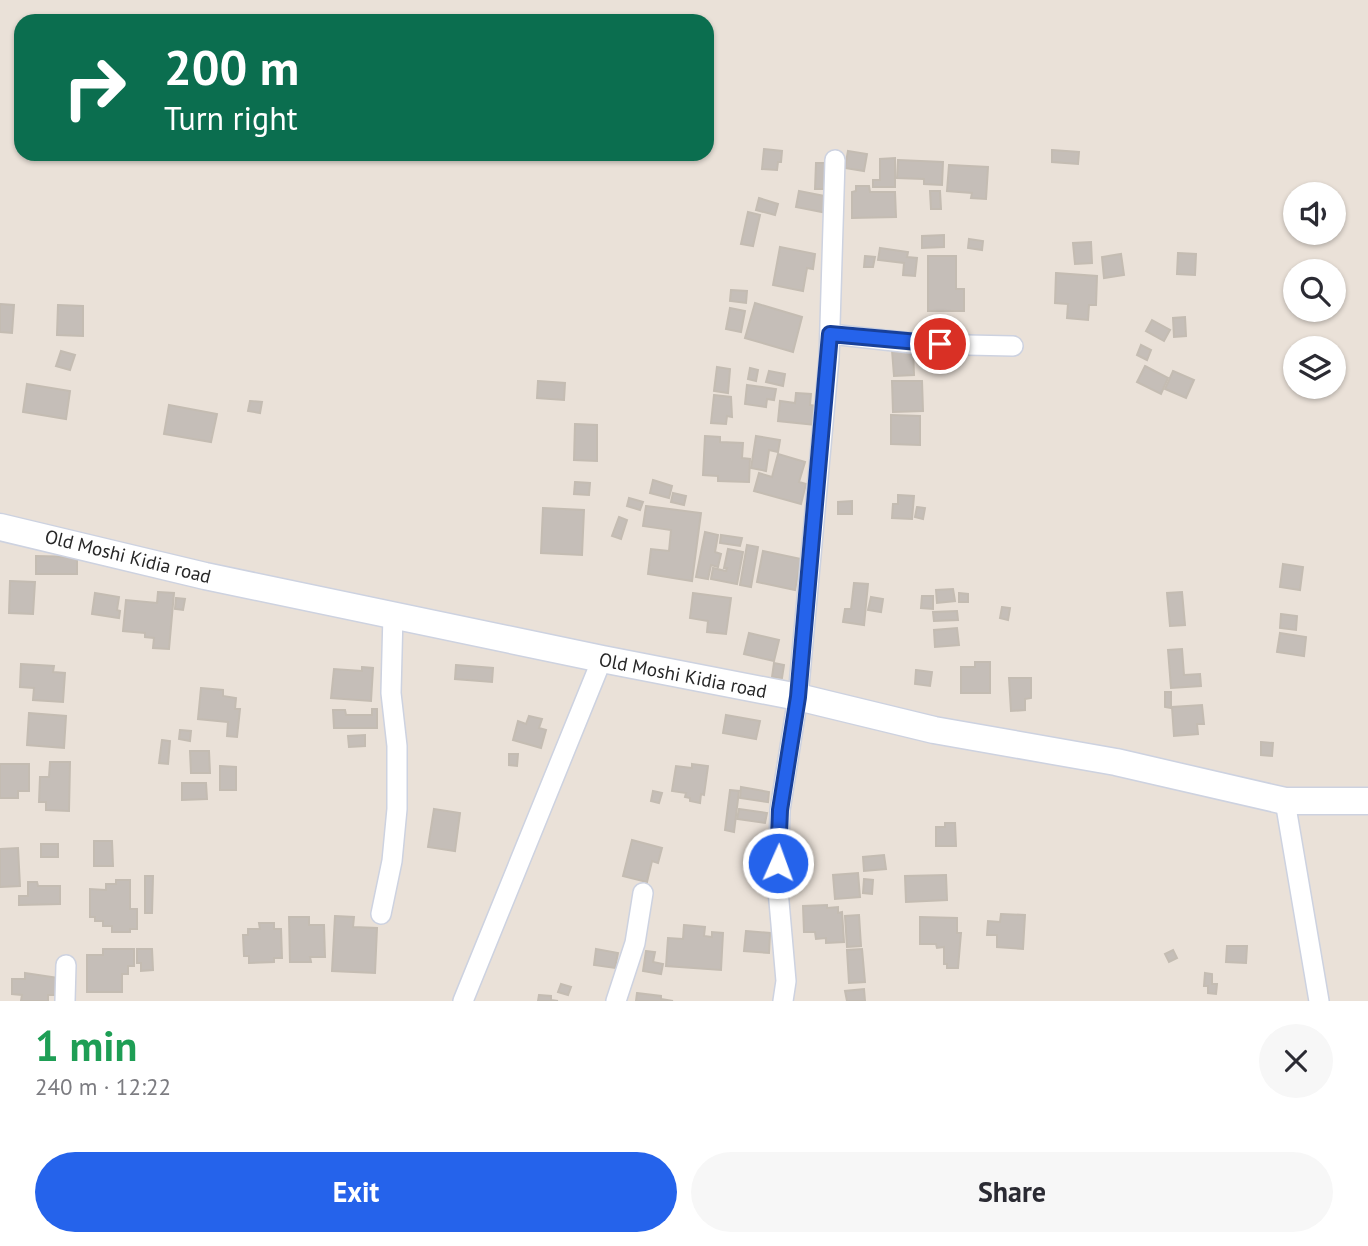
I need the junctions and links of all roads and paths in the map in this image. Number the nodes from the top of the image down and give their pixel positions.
1 (835, 160) dead end
2 (830, 334) junction
3 (1013, 346) dead end
4 (0, 527) edge
5 (393, 614) junction
6 (602, 659) junction
7 (798, 697) junction
8 (1368, 801) edge
9 (1285, 802) junction
10 (643, 894) dead end
11 (381, 914) dead end
12 (66, 965) dead end
13 (65, 1001) edge
14 (463, 1001) edge
15 (616, 1001) edge
16 (783, 1001) edge
17 (1319, 1001) edge

1 - 2 street
2 - 3 street
2 - 7 street
4 - 5 street, Old Moshi Kidia road
5 - 6 street, Old Moshi Kidia road
5 - 11 street
6 - 7 street, Old Moshi Kidia road
6 - 14 street
7 - 9 street, Old Moshi Kidia road
7 - 16 street
8 - 9 street, Old Moshi Kidia road
9 - 17 street
10 - 15 street
12 - 13 street

